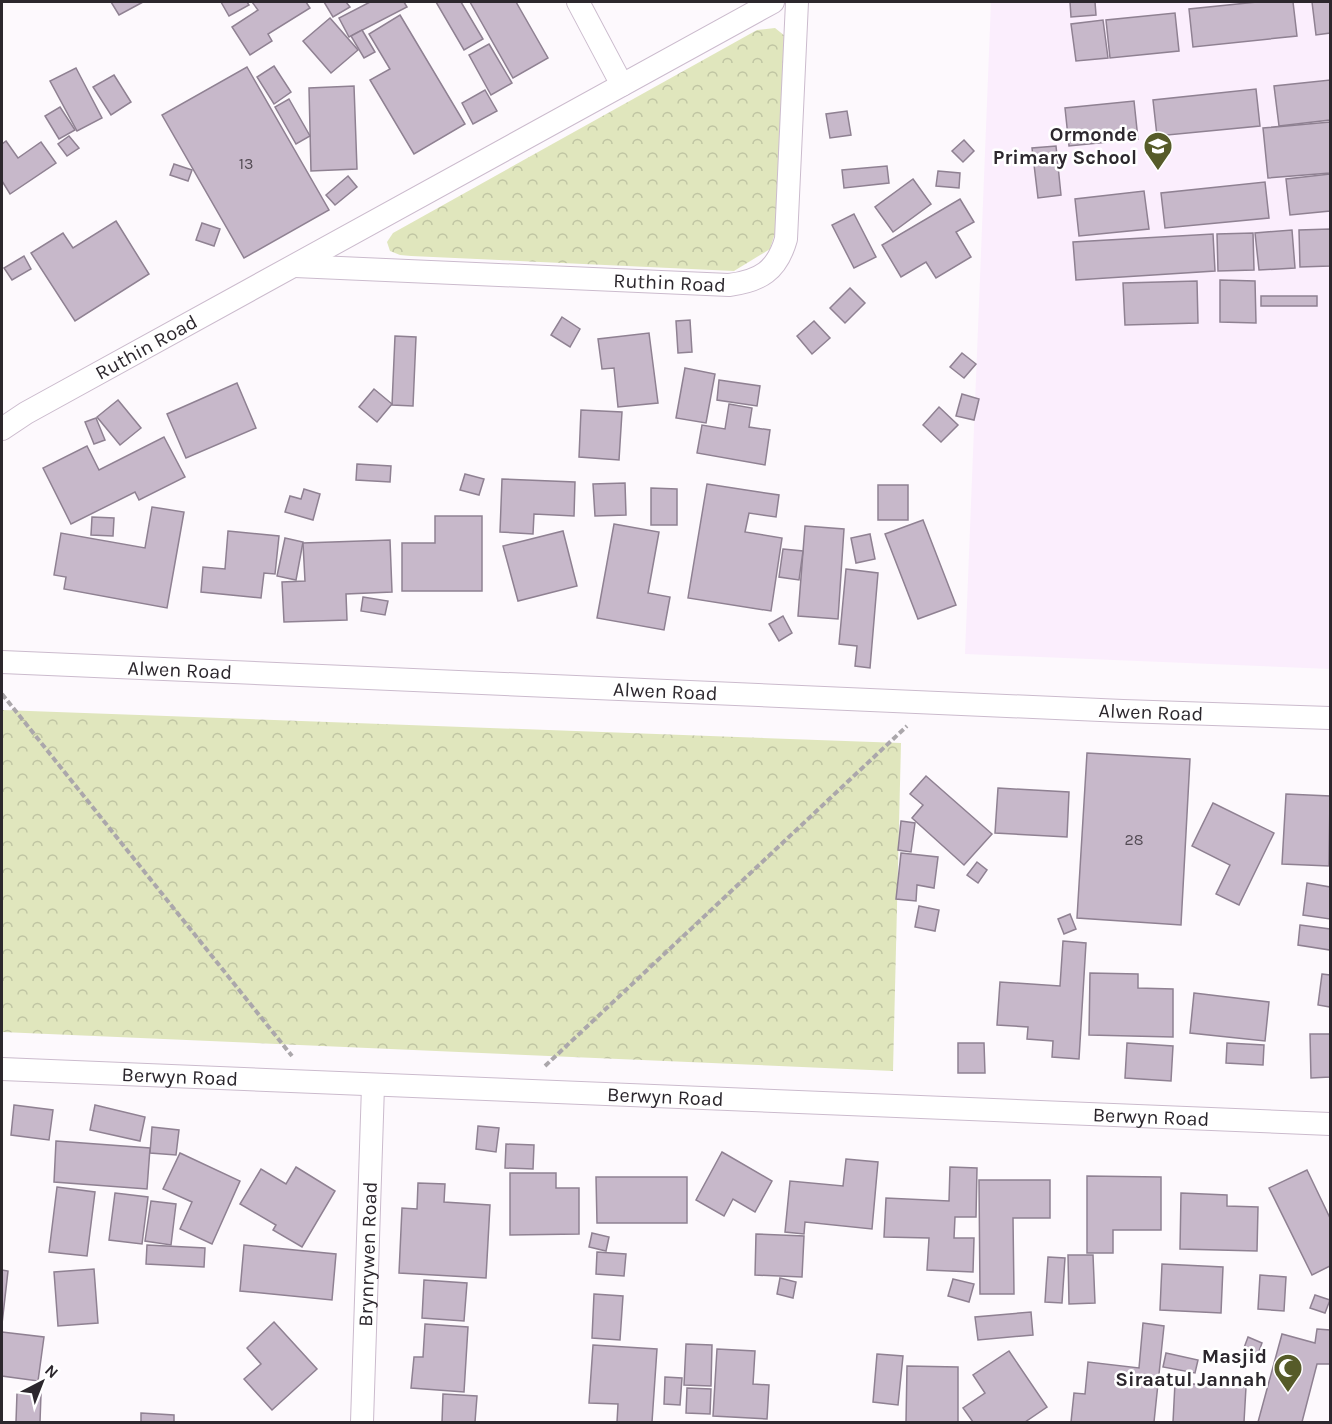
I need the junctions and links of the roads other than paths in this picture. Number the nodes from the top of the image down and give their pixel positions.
1 (578, 2) edge
2 (773, 2) edge
3 (797, 2) edge
4 (622, 85) junction
5 (294, 266) junction
6 (2, 429) edge
7 (2, 662) edge
8 (1330, 718) edge
9 (2, 1069) edge
10 (373, 1086) junction
11 (1330, 1124) edge
12 (362, 1422) edge

1 - 4 street
2 - 4 street, Ruthin Road
3 - 5 street, Ruthin Road
4 - 5 street, Ruthin Road
5 - 6 street, Ruthin Road
7 - 8 street, Alwen Road
9 - 10 street, Berwyn Road
10 - 11 street, Berwyn Road
10 - 12 street, Brynrywen Road

